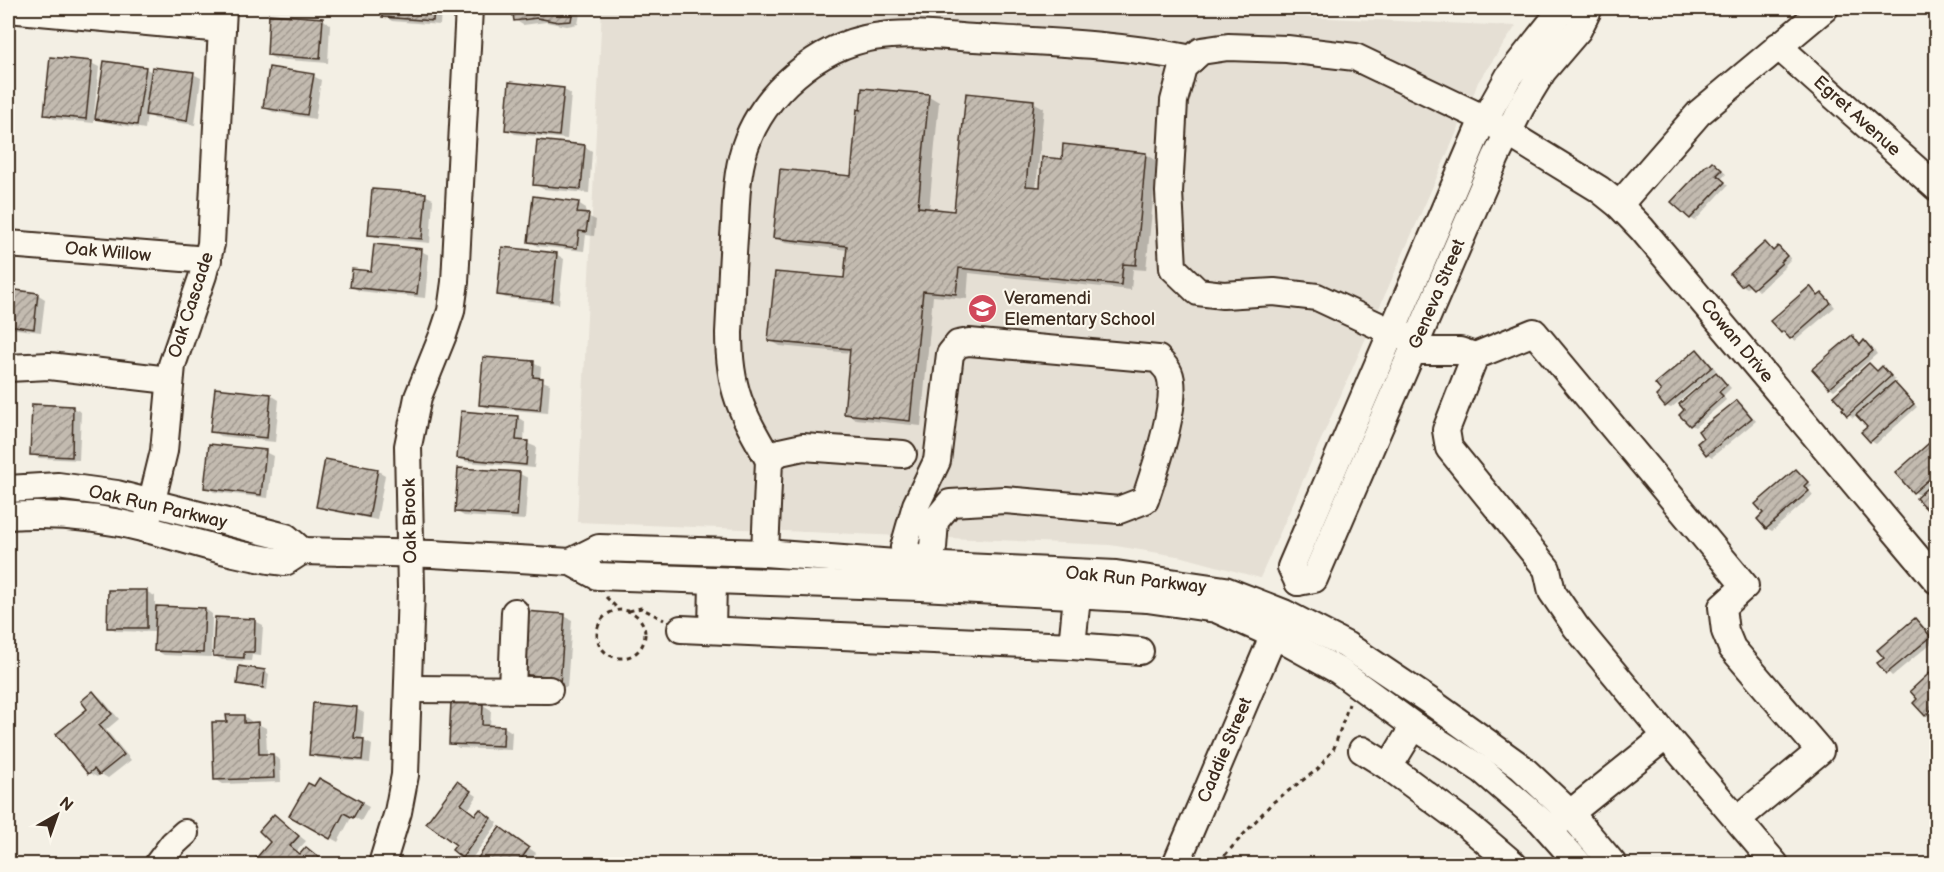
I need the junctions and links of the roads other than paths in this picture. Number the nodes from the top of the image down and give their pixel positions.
1 (469, 8) edge
2 (1563, 8) edge
3 (1589, 8) edge
4 (1825, 8) edge
5 (8, 9) edge
6 (222, 18) edge
7 (1778, 46) junction
8 (1192, 59) junction
9 (1485, 119) junction
10 (1508, 133) junction
11 (1936, 188) edge
12 (1619, 205) junction
13 (8, 244) edge
14 (208, 260) junction
15 (1392, 332) junction
16 (1419, 336) junction
17 (1468, 353) junction
18 (8, 368) edge
19 (169, 380) junction
20 (903, 454) dead end
21 (769, 460) junction
22 (8, 489) edge
23 (152, 503) junction
24 (8, 516) edge
25 (145, 529) junction
26 (302, 551) junction
27 (765, 553) junction
28 (410, 554) junction
29 (570, 562) junction
30 (921, 576) junction
31 (1936, 580) edge
32 (713, 581) junction
33 (1298, 582) junction
34 (1077, 596) junction
35 (515, 612) dead end
36 (1279, 624) junction
37 (681, 629) road end
38 (712, 630) junction
39 (1072, 646) junction
40 (1140, 651) dead end
41 (409, 689) junction
42 (512, 689) junction
43 (549, 690) dead end
44 (1414, 726) junction
45 (1666, 736) junction
46 (1362, 750) dead end
47 (1389, 767) junction
48 (1570, 813) junction
49 (1738, 819) junction
50 (1549, 831) junction
51 (185, 833) dead end
52 (158, 864) edge
53 (385, 864) edge
54 (1176, 864) edge
55 (1513, 864) edge
56 (1579, 864) edge
57 (1613, 864) edge
58 (1775, 864) edge

1 - 28 street, Oak Brook
2 - 9 street, Geneva Street
3 - 10 street, Geneva Street
4 - 7 street
5 - 6 street
6 - 14 street, Oak Cascade
7 - 11 street, Egret Avenue
7 - 12 street
8 - 9 street, Cowan Drive
8 - 15 street
8 - 21 street
9 - 10 street, Cowan Drive
9 - 15 street, Geneva Street
10 - 12 street, Cowan Drive
10 - 16 street, Geneva Street
12 - 31 street, Cowan Drive
13 - 14 street, Oak Willow
14 - 19 street, Oak Cascade
15 - 16 street
15 - 33 street, Geneva Street
16 - 17 street
16 - 33 street, Geneva Street
17 - 45 street
17 - 49 street
18 - 19 street
19 - 23 street, Oak Cascade
20 - 21 street
21 - 27 street
22 - 23 street, Oak Run Parkway
23 - 25 street, Oak Cascade
23 - 26 street, Oak Run Parkway
24 - 25 street, Oak Run Parkway
25 - 26 street, Oak Run Parkway
26 - 28 street, Oak Run Parkway
27 - 29 street, Oak Run Parkway
27 - 30 street, Oak Run Parkway
28 - 29 street, Oak Run Parkway
28 - 41 street, Oak Brook
29 - 32 street, Oak Run Parkway
30 - 30 street
30 - 32 street, Oak Run Parkway
30 - 34 street, Oak Run Parkway
30 - 36 street, Oak Run Parkway
32 - 38 street
33 - 36 street, Geneva Street
34 - 36 street, Oak Run Parkway
34 - 39 street
35 - 42 street
36 - 44 street, Oak Run Parkway
36 - 48 street, Oak Run Parkway
36 - 54 street, Caddie Street
37 - 38 street
38 - 39 street
39 - 40 street
41 - 42 street
41 - 53 street, Oak Brook
42 - 43 street
44 - 47 street
44 - 50 street, Oak Run Parkway
45 - 48 street
45 - 49 street
46 - 47 street
47 - 55 street
48 - 50 street
48 - 57 street, Oak Run Parkway
49 - 58 street
50 - 56 street, Oak Run Parkway
51 - 52 street

